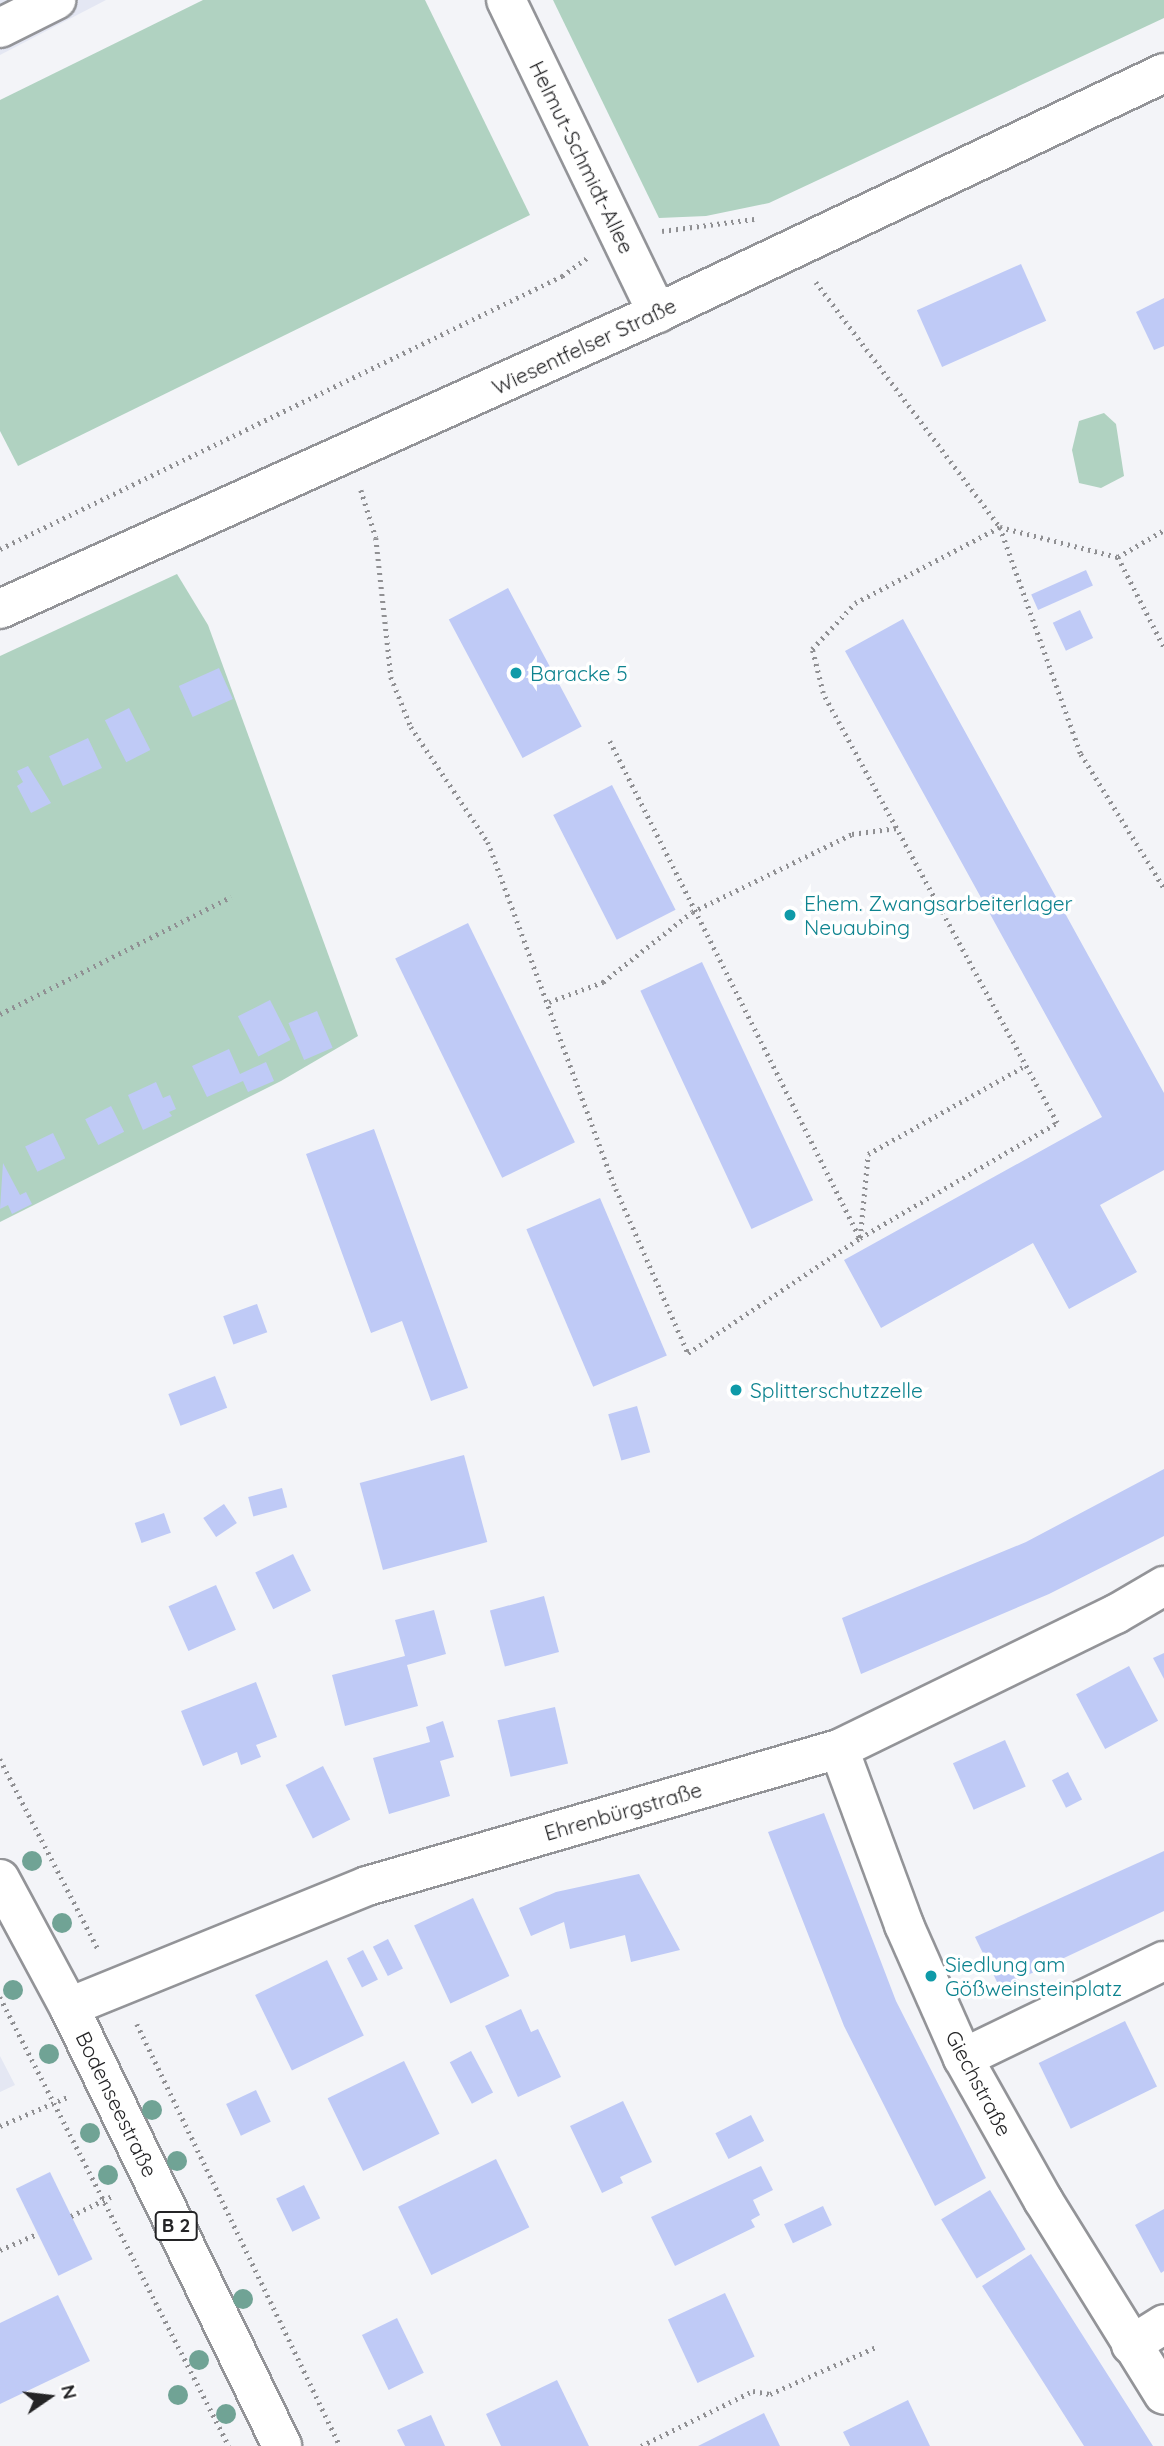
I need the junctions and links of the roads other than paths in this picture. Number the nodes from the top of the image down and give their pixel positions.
1 (56, 0) edge
2 (506, 0) edge
3 (0, 28) edge
4 (1164, 73) edge
5 (657, 313) junction
6 (0, 609) edge
7 (1164, 1586) edge
8 (839, 1749) junction
9 (0, 1879) edge
10 (1164, 1961) edge
11 (69, 2007) junction
12 (964, 2058) junction
13 (1164, 2323) edge
14 (1131, 2345) junction
15 (1164, 2395) edge
16 (282, 2446) edge

1 - 3 street
2 - 5 street, Helmut-Schmidt-Allee
4 - 5 street, Wiesentfelser Straße
5 - 6 street, Wiesentfelser Straße
7 - 8 street, Ehrenbürgstraße
8 - 11 street, Ehrenbürgstraße
8 - 12 street, Giechstraße
9 - 11 street, Bodenseestraße / B 2
10 - 12 street
11 - 16 street, Bodenseestraße / B 2
12 - 14 street, Giechstraße
13 - 14 street
14 - 15 street, Giechstraße

